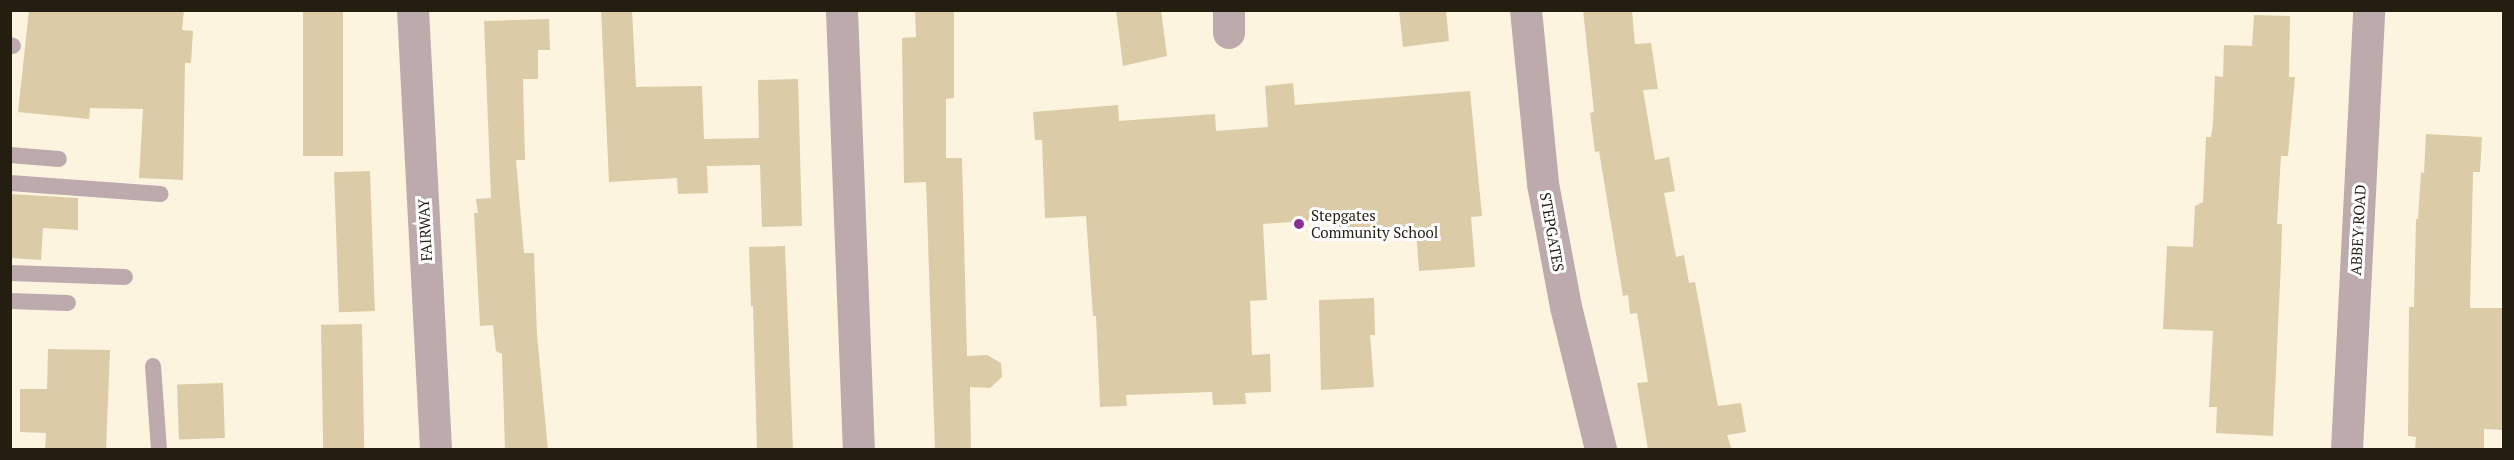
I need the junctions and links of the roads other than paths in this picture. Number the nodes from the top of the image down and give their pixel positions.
1 (413, 10) edge
2 (842, 10) edge
3 (1526, 10) edge
4 (2369, 10) edge
5 (10, 155) edge
6 (59, 159) dead end
7 (10, 183) edge
8 (161, 194) dead end
9 (10, 273) edge
10 (125, 277) dead end
11 (10, 301) edge
12 (68, 303) dead end
13 (153, 366) dead end
14 (159, 450) edge
15 (436, 450) edge
16 (859, 450) edge
17 (1601, 450) edge
18 (2347, 450) edge

1 - 15 street, FAIRWAY
2 - 16 street
3 - 17 street, STEPGATES
4 - 18 street, ABBEY ROAD
5 - 6 lane
7 - 8 lane
9 - 10 lane
11 - 12 lane
13 - 14 lane

